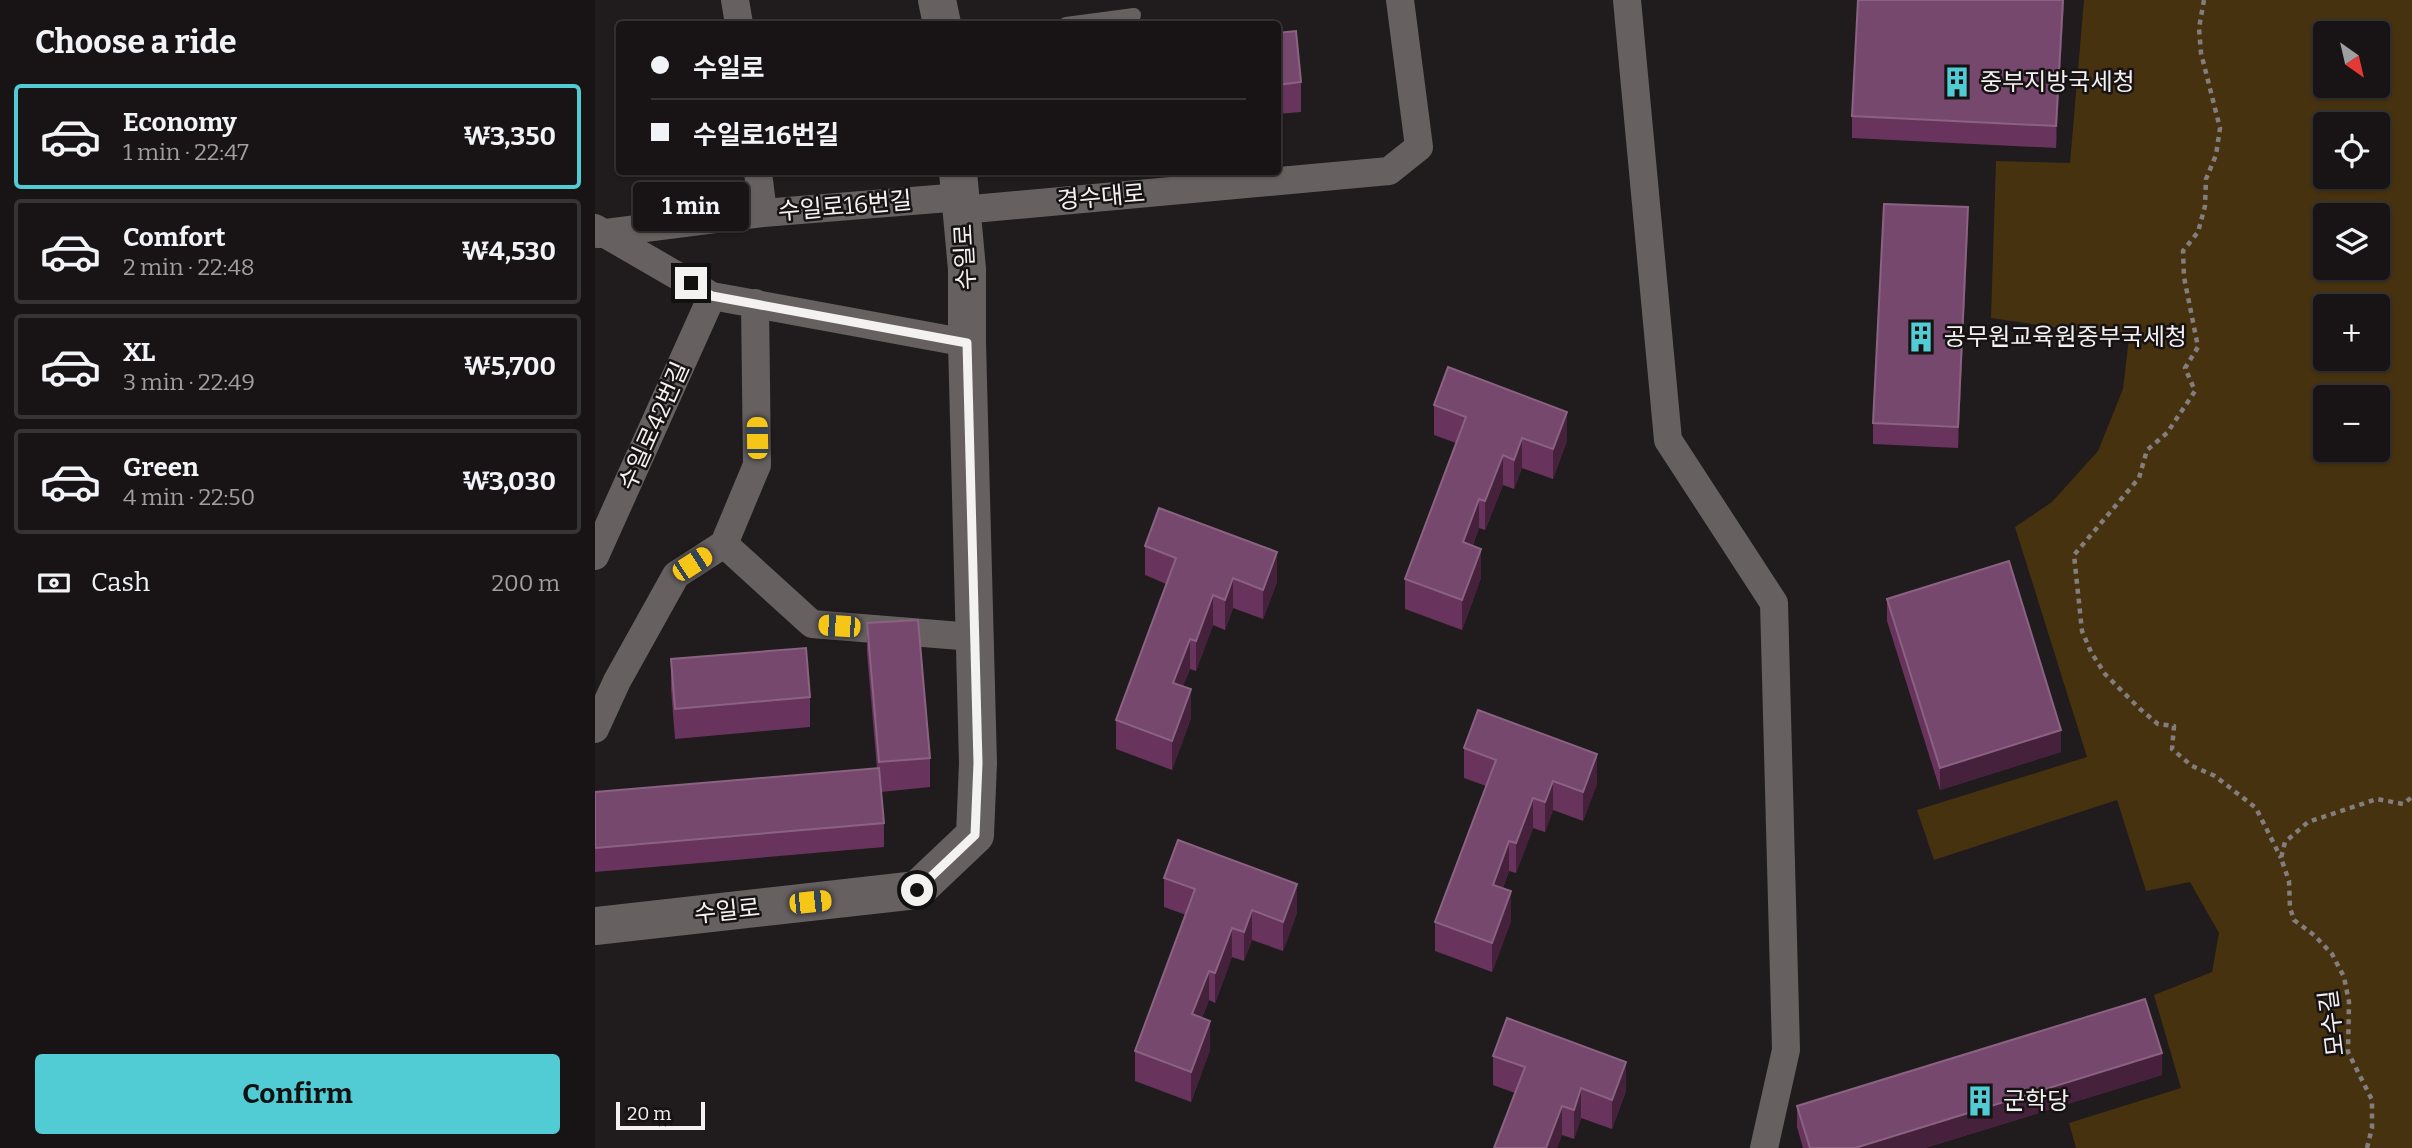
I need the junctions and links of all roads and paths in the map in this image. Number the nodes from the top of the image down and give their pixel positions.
1 (735, 0) edge
2 (937, 0) edge
3 (1400, 0) edge
4 (1627, 0) edge
5 (2204, 0) edge
6 (1134, 15) dead end
7 (738, 21) edge
8 (941, 21) edge
9 (1089, 21) edge
10 (758, 175) edge
11 (960, 193) edge
12 (763, 213) junction
13 (597, 237) edge
14 (712, 296) junction
15 (755, 303) junction
16 (967, 343) junction
17 (724, 544) junction
18 (595, 556) edge
19 (973, 637) junction
20 (595, 729) edge
21 (2412, 797) edge
22 (2281, 858) junction
23 (595, 926) edge
24 (1764, 1148) edge
25 (2367, 1148) edge

1 - 7 street
2 - 8 street
3 - 11 street, 경수대로
4 - 24 street
5 - 22 path, 모수길
6 - 9 lane
10 - 12 street
11 - 12 street, 수일로16번길
11 - 16 street, 수일로
12 - 13 street, 수일로16번길
13 - 14 street, 수일로16번길
14 - 15 street, 수일로16번길
14 - 18 street, 수일로42번길
15 - 16 street
15 - 17 street
16 - 19 street, 수일로
17 - 19 street
17 - 20 street
19 - 23 street, 수일로
21 - 22 path
22 - 25 path, 모수길

